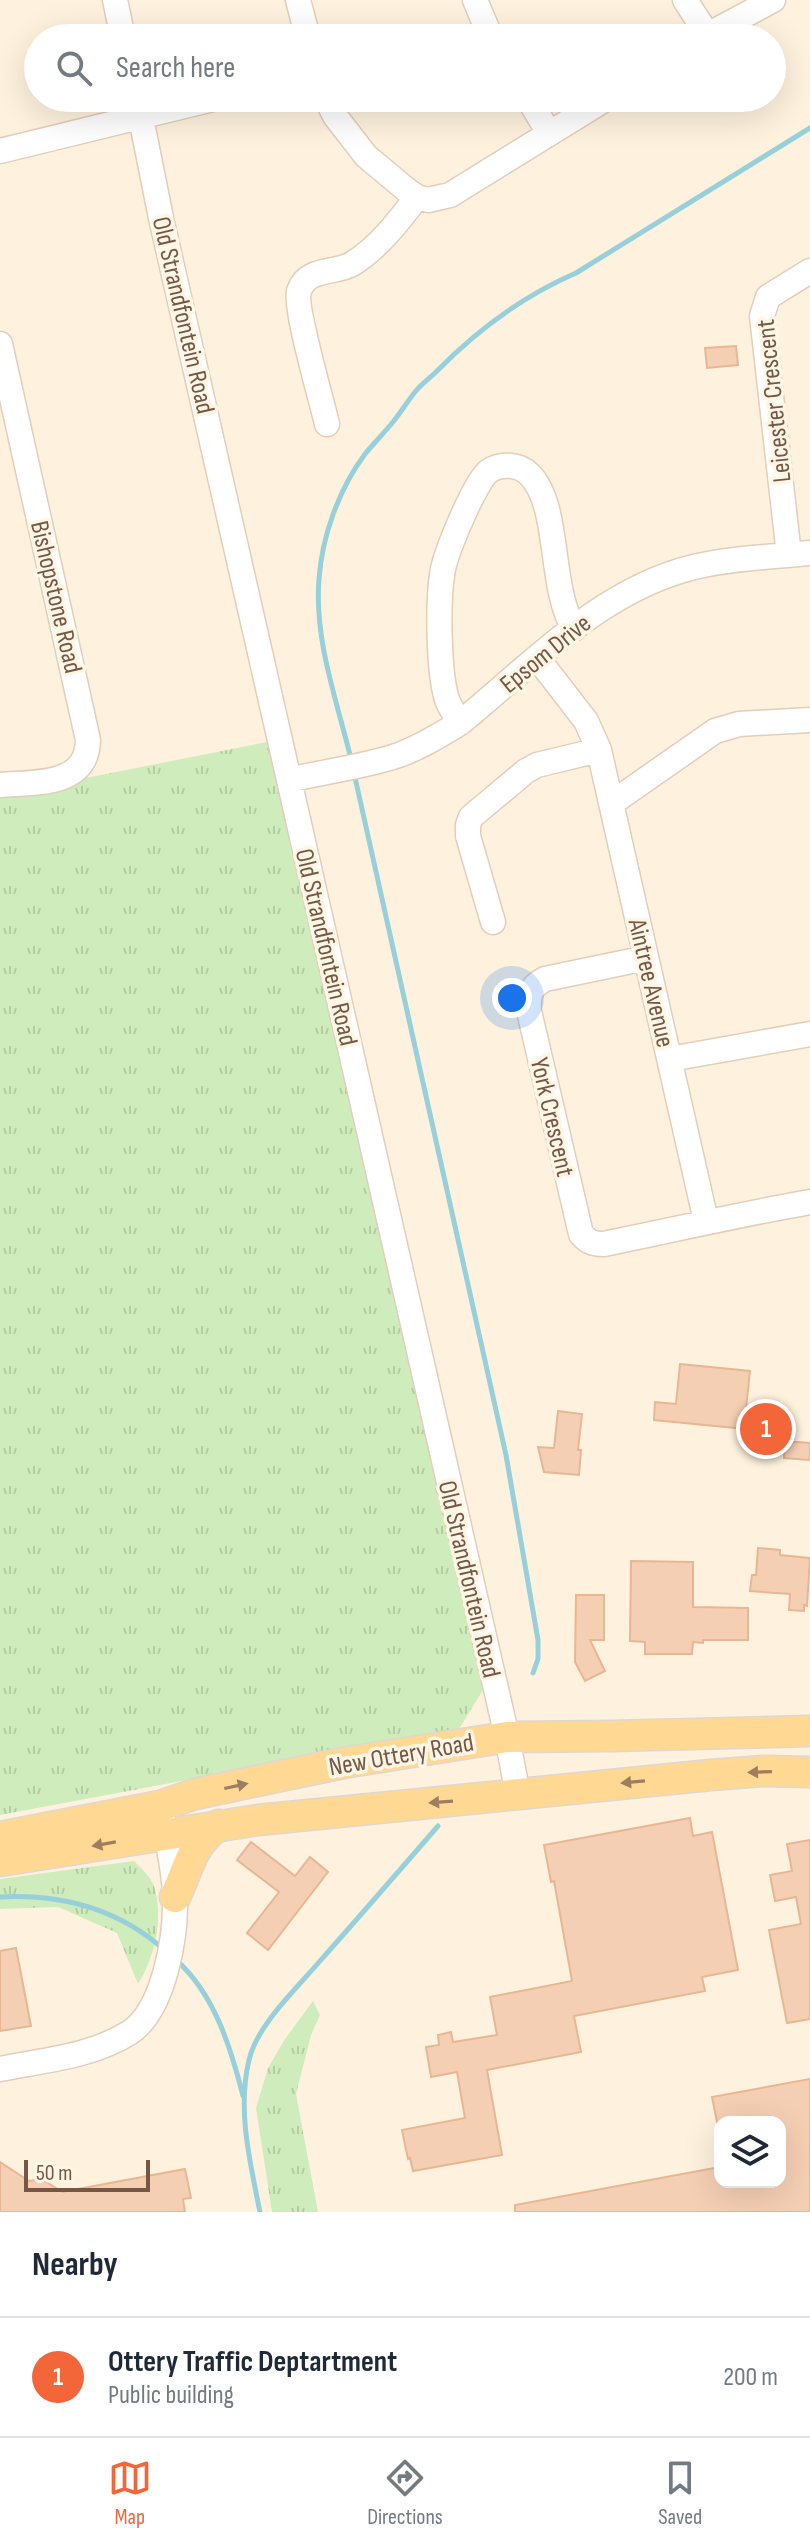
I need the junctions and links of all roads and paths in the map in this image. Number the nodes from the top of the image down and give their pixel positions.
1 (115, 0) edge
2 (298, 0) edge
3 (475, 0) edge
4 (685, 0) edge
5 (773, 0) edge
6 (120, 24) edge
7 (304, 24) edge
8 (485, 24) edge
9 (698, 24) edge
10 (728, 24) edge
11 (126, 112) edge
12 (140, 112) edge
13 (333, 112) edge
14 (536, 112) edge
15 (584, 112) edge
16 (549, 133) junction
17 (0, 151) edge
18 (417, 197) junction
19 (810, 271) edge
20 (0, 344) edge
21 (327, 424) dead end
22 (800, 554) edge
23 (574, 629) junction
24 (538, 659) junction
25 (810, 720) edge
26 (460, 723) junction
27 (599, 750) junction
28 (289, 780) junction
29 (0, 785) edge
30 (612, 803) junction
31 (493, 922) dead end
32 (646, 958) junction
33 (810, 1034) edge
34 (670, 1059) junction
35 (810, 1202) edge
36 (706, 1221) junction
37 (810, 1731) edge
38 (507, 1737) junction
39 (810, 1772) edge
40 (518, 1795) junction
41 (163, 1819) junction
42 (219, 1825) junction
43 (0, 1837) edge
44 (0, 1861) edge
45 (175, 1897) junction
46 (0, 2069) edge

1 - 6 street
2 - 7 street
3 - 8 street
4 - 9 street
5 - 10 street
11 - 17 street
12 - 28 street, Old Strandfontein Road
13 - 18 street
14 - 16 street
15 - 16 street
16 - 18 street
18 - 21 street
19 - 22 street, Leicester Crescent
20 - 29 street, Bishopstone Road
22 - 23 street, Epsom Drive
23 - 24 street, Epsom Drive
23 - 26 street
24 - 26 street, Epsom Drive
24 - 27 street, Aintree Avenue
25 - 30 street
26 - 28 street, Epsom Drive
27 - 30 street, Aintree Avenue
27 - 31 street
28 - 38 street, Old Strandfontein Road
30 - 32 street, Aintree Avenue
32 - 34 street, Aintree Avenue
32 - 36 street, York Crescent
33 - 34 street
34 - 36 street, Aintree Avenue
35 - 36 street
37 - 38 main road, New Ottery Road
38 - 40 street, Old Strandfontein Road
41 -> 38 main road, New Ottery Road
39 -> 40 main road, New Ottery Road
40 -> 42 main road, New Ottery Road
41 - 42 main road, New Ottery Road
41 - 43 main road, New Ottery Road
41 -> 44 main road, New Ottery Road
41 - 45 street
42 - 45 main road
45 - 46 street

